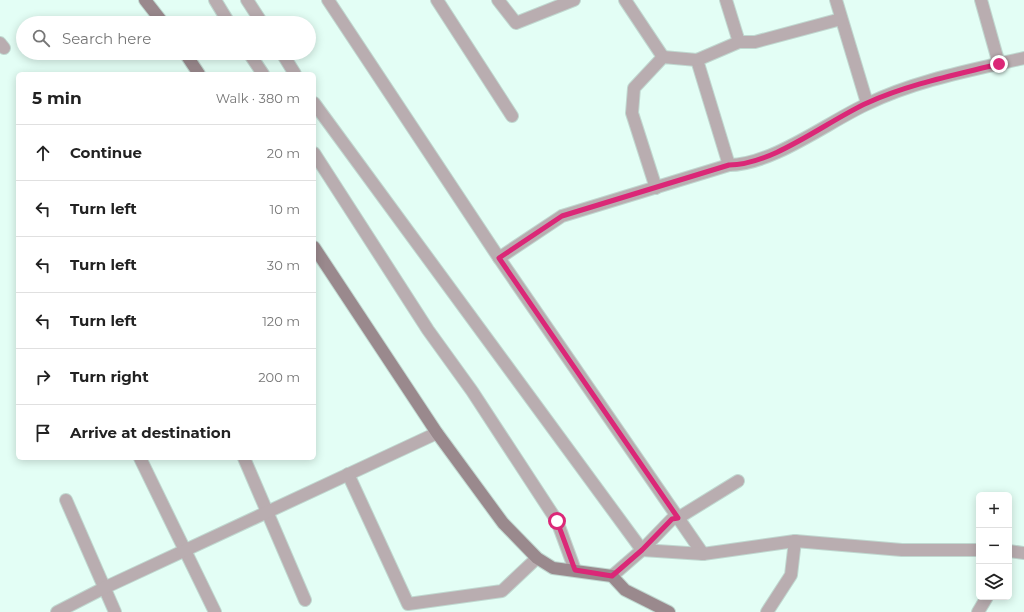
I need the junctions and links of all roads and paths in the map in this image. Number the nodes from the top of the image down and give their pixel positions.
1 (145, 0) edge
2 (214, 0) edge
3 (248, 0) edge
4 (328, 0) edge
5 (437, 0) edge
6 (498, 0) edge
7 (574, 0) edge
8 (625, 0) edge
9 (726, 0) edge
10 (836, 0) edge
11 (981, 0) edge
12 (158, 16) edge
13 (225, 16) edge
14 (258, 16) edge
15 (841, 19) junction
16 (739, 42) junction
17 (663, 57) junction
18 (1024, 58) edge
19 (190, 60) edge
20 (253, 60) edge
21 (286, 60) edge
22 (697, 60) junction
23 (999, 64) junction
24 (198, 72) edge
25 (261, 72) edge
26 (294, 72) edge
27 (867, 103) junction
28 (316, 106) edge
29 (512, 116) dead end
30 (316, 156) edge
31 (729, 165) junction
32 (656, 188) junction
33 (316, 250) edge
34 (499, 258) junction
35 (437, 433) junction
36 (141, 460) edge
37 (245, 460) edge
38 (348, 474) junction
39 (738, 481) dead end
40 (66, 500) dead end
41 (267, 512) junction
42 (678, 518) junction
43 (795, 541) junction
44 (184, 550) junction
45 (642, 550) junction
46 (976, 550) edge
47 (1012, 551) edge
48 (1024, 552) edge
49 (703, 554) junction
50 (537, 558) junction
51 (575, 570) junction
52 (612, 576) junction
53 (104, 588) junction
54 (305, 600) dead end
55 (985, 600) edge
56 (57, 612) edge
57 (115, 612) edge
58 (215, 612) edge
59 (669, 612) edge
60 (767, 612) edge
61 (978, 612) edge

1 - 12 street
2 - 13 street
3 - 14 street
4 - 34 street
5 - 29 street
6 - 7 street
8 - 17 street
9 - 16 street
10 - 15 street
11 - 23 street
15 - 16 street
15 - 27 street
16 - 22 street
17 - 22 street
17 - 32 street
18 - 23 street
19 - 24 street
20 - 25 street
21 - 26 street
22 - 31 street
23 - 27 street
27 - 31 street
28 - 45 street
30 - 51 street
31 - 32 street
32 - 34 street
33 - 35 street
34 - 42 street
35 - 38 street
35 - 50 street
36 - 44 street
37 - 41 street
38 - 41 street
38 - 50 street
39 - 42 street
40 - 53 street
41 - 44 street
41 - 54 street
42 - 45 street
42 - 49 street
43 - 46 street
43 - 49 street
43 - 60 street
44 - 53 street
44 - 58 street
45 - 49 street
45 - 52 street
47 - 48 street
50 - 51 street
51 - 52 street
52 - 59 street
53 - 56 street
53 - 57 street
55 - 61 street

